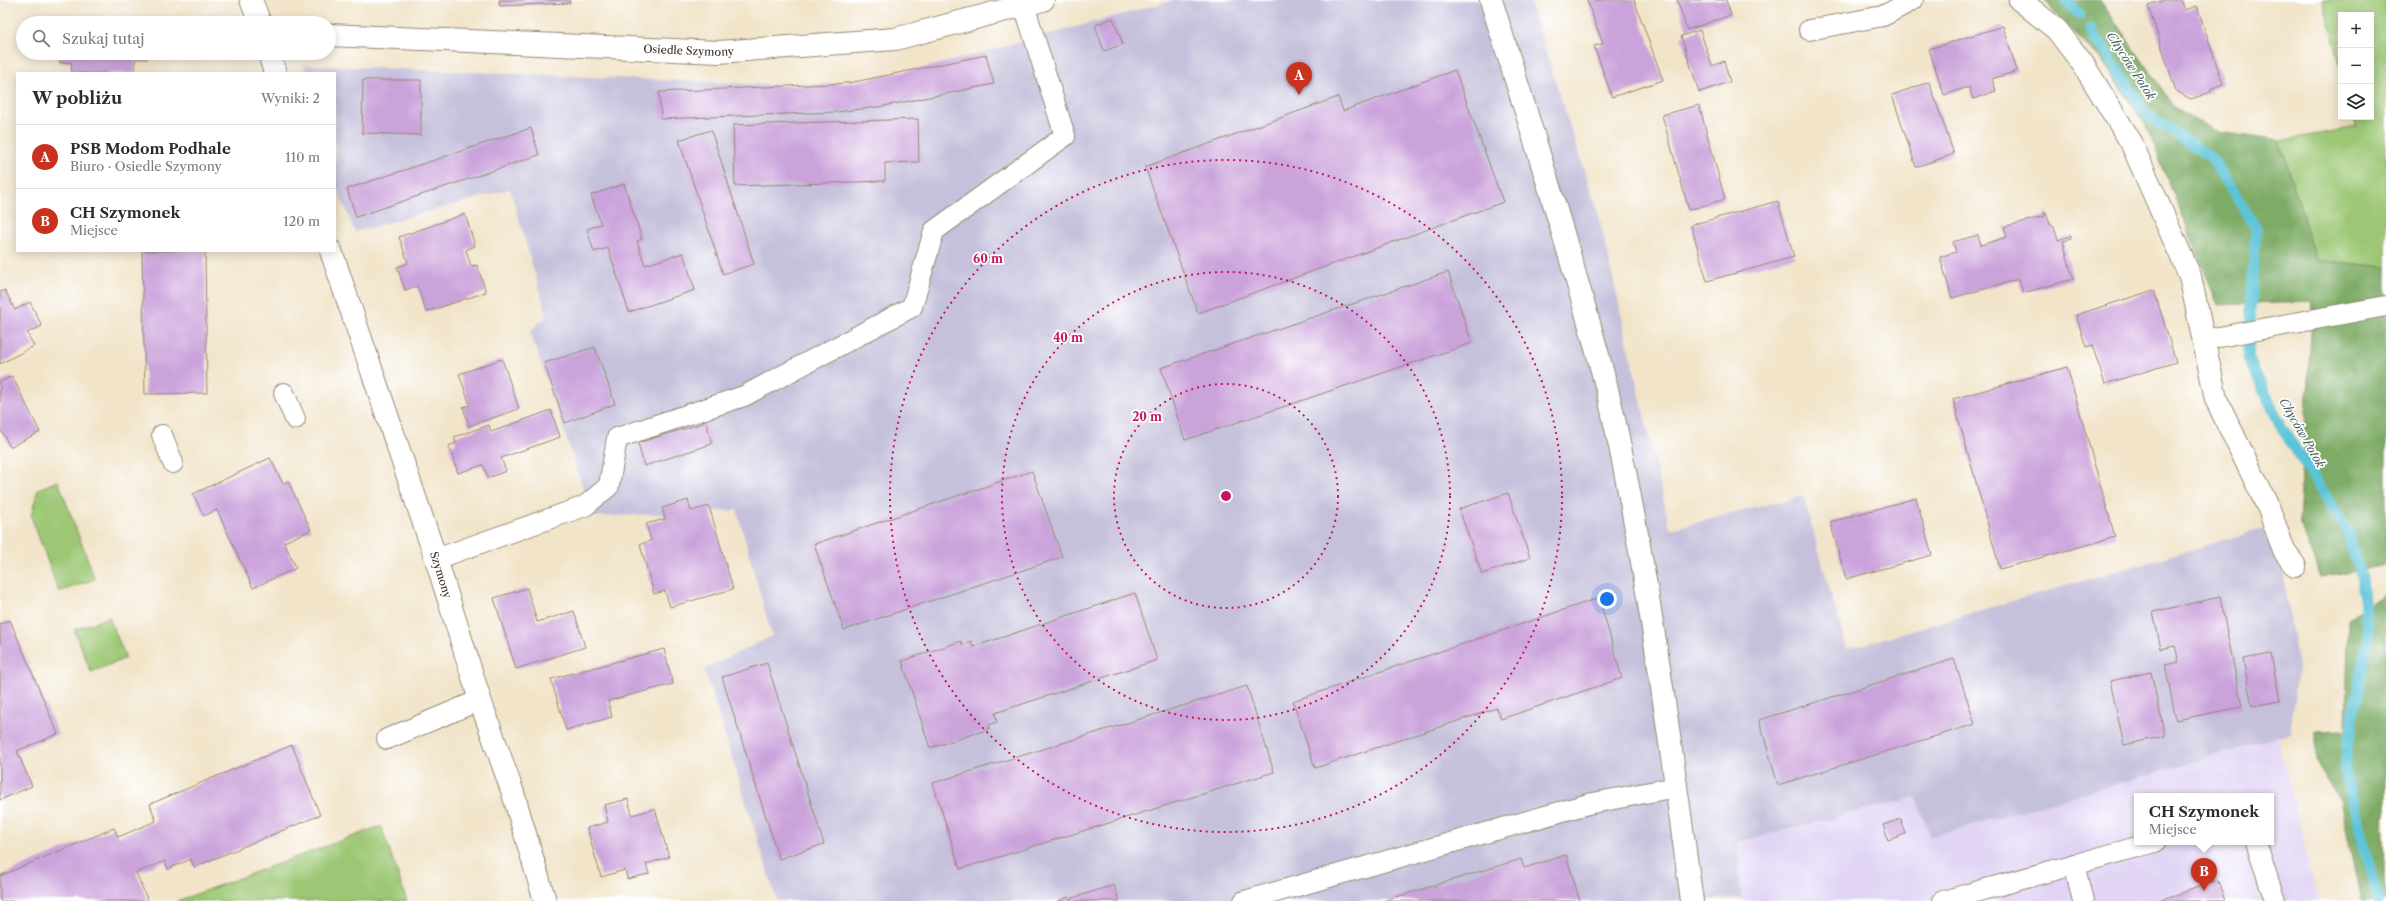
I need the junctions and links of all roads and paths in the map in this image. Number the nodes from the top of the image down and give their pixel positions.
1 (251, 0) edge
2 (1491, 0) edge
3 (1913, 0) edge
4 (2020, 0) edge
5 (1036, 2) edge
6 (257, 16) edge
7 (1809, 30) dead end
8 (336, 35) edge
9 (271, 60) edge
10 (275, 72) edge
11 (332, 252) edge
12 (2386, 306) edge
13 (2212, 338) junction
14 (284, 393) dead end
15 (295, 419) dead end
16 (162, 435) dead end
17 (173, 463) dead end
18 (436, 559) junction
19 (2295, 566) dead end
20 (480, 700) junction
21 (387, 738) dead end
22 (1676, 787) junction
23 (2144, 845) edge
24 (2257, 845) edge
25 (2074, 864) junction
26 (545, 901) edge
27 (1244, 901) edge
28 (1692, 901) edge
29 (1943, 901) edge
30 (2083, 901) edge
31 (2275, 901) edge

1 - 6 street
2 - 22 street
3 - 7 lane
4 - 13 street
5 - 8 street, Osiedle Szymony
5 - 18 lane
9 - 10 street
11 - 18 street, Szymony
12 - 13 lane
13 - 19 street
14 - 15 lane
16 - 17 lane
18 - 20 street, Szymony
20 - 21 lane
20 - 26 street, Szymony
22 - 27 lane
22 - 28 street
23 - 25 lane
24 - 31 lane
25 - 29 lane
25 - 30 lane

